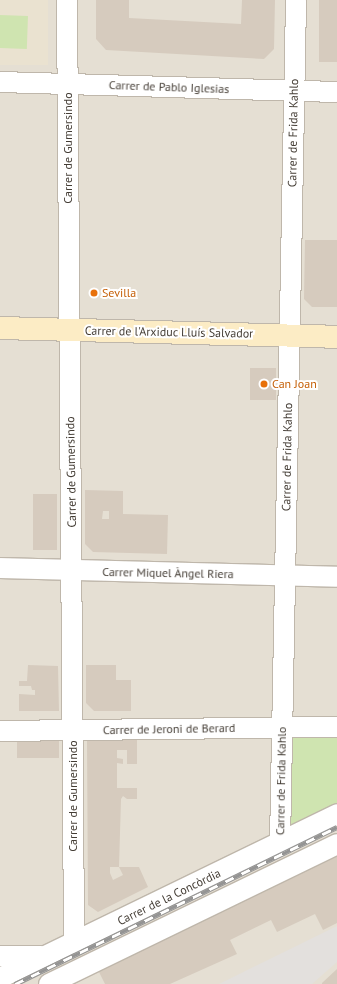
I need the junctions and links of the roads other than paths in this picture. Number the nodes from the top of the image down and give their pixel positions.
1 (67, 0) edge
2 (296, 0) edge
3 (0, 82) edge
4 (67, 84) junction
5 (294, 91) junction
6 (337, 92) edge
7 (0, 328) edge
8 (69, 330) junction
9 (289, 335) junction
10 (337, 337) edge
11 (0, 568) edge
12 (72, 571) junction
13 (285, 576) junction
14 (337, 577) edge
15 (337, 727) edge
16 (282, 728) junction
17 (73, 731) junction
18 (0, 732) edge
19 (337, 814) edge
20 (280, 843) junction
21 (337, 844) edge
22 (74, 943) junction
23 (0, 956) edge
24 (44, 956) junction
25 (80, 977) edge
26 (0, 978) edge
27 (49, 984) edge

1 - 4 street, Carrer de Gumersindo
2 - 5 street, Carrer de Frida Kahlo
3 - 4 street, Carrer de Pablo Iglesias
4 - 5 street, Carrer de Pablo Iglesias
4 - 8 street, Carrer de Gumersindo
5 - 6 street, Carrer de Pablo Iglesias
5 - 9 street, Carrer de Frida Kahlo
7 - 8 street, Carrer de l'Arxiduc Lluís Salvador
8 - 9 street, Carrer de l'Arxiduc Lluís Salvador
8 - 12 street, Carrer de Gumersindo
9 - 10 street, Carrer de l'Arxiduc Lluís Salvador
9 - 13 street, Carrer de Frida Kahlo
11 - 12 street, Carrer Miquel Àngel Riera
12 - 13 street, Carrer Miquel Àngel Riera
12 - 17 street, Carrer de Gumersindo
13 - 14 street, Carrer Miquel Àngel Riera
13 - 16 street, Carrer de Frida Kahlo
15 - 16 street, Carrer de Jeroni de Berard
16 - 17 street, Carrer de Jeroni de Berard
16 - 20 street, Carrer de Frida Kahlo
17 - 18 street, Carrer de Jeroni de Berard
17 - 22 street, Carrer de Gumersindo
19 - 20 street, Carrer de la Concòrdia
20 - 22 street, Carrer de la Concòrdia
21 - 25 street
22 - 24 street, Carrer de la Concòrdia
23 - 24 street
24 - 26 street, Carrer de la Concòrdia
25 - 27 street

